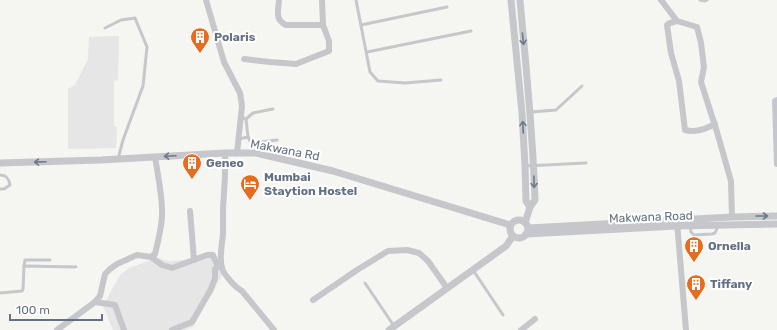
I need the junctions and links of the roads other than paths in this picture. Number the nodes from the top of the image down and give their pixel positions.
1 (206, 0) edge
2 (279, 0) edge
3 (322, 0) edge
4 (356, 0) edge
5 (511, 0) edge
6 (520, 0) edge
7 (661, 0) edge
8 (700, 0) edge
9 (707, 0) edge
10 (447, 7) dead end
11 (677, 21) junction
12 (323, 25) junction
13 (361, 25) junction
14 (105, 28) dead end
15 (471, 30) dead end
16 (367, 52) junction
17 (244, 59) dead end
18 (441, 80) dead end
19 (582, 86) dead end
20 (777, 100) edge
21 (273, 109) dead end
22 (531, 112) junction
23 (522, 113) junction
24 (244, 118) junction
25 (715, 124) junction
26 (248, 137) junction
27 (239, 139) junction
28 (277, 140) dead end
29 (225, 153) junction
30 (237, 153) junction
31 (155, 157) junction
32 (118, 159) junction
33 (0, 163) edge
34 (586, 163) dead end
35 (777, 164) edge
36 (525, 166) junction
37 (534, 166) junction
38 (0, 175) edge
39 (0, 189) edge
40 (530, 207) junction
41 (190, 211) dead end
42 (735, 216) junction
43 (777, 216) edge
44 (718, 217) junction
45 (689, 222) junction
46 (677, 223) junction
47 (777, 224) edge
48 (510, 225) junction
49 (738, 225) junction
50 (718, 226) junction
51 (527, 228) junction
52 (513, 236) junction
53 (150, 257) junction
54 (50, 260) dead end
55 (194, 260) junction
56 (24, 266) junction
57 (76, 267) dead end
58 (473, 270) junction
59 (365, 283) dead end
60 (447, 288) junction
61 (0, 293) edge
62 (313, 300) dead end
63 (95, 302) junction
64 (503, 316) dead end
65 (535, 320) dead end
66 (392, 328) edge
67 (57, 330) edge
68 (124, 330) edge
69 (172, 330) edge
70 (273, 330) edge
71 (521, 330) edge
72 (686, 330) edge

1 - 24 street
2 - 12 street
3 - 12 street
4 - 13 lane
5 - 23 street
6 -> 22 street
7 - 11 street
8 - 9 lane
10 - 13 lane
11 - 25 street
11 - 25 street
12 - 17 street
13 - 16 lane
14 - 32 lane
15 - 16 lane
16 - 18 lane
19 - 22 lane
20 - 35 street
21 - 24 lane
22 - 23 lane
22 - 37 street
36 -> 23 street
24 - 26 lane
24 - 27 street
25 - 42 street
26 - 27 lane
26 - 28 lane
27 - 30 street
29 - 30 street, Makwana Rd
29 -> 31 street, Makwana Rd
29 - 70 street
30 - 48 street, Makwana Rd
31 - 32 street, Makwana Rd
31 - 53 street
32 -> 33 street, Makwana Rd
34 - 37 lane
36 - 37 lane
36 - 40 street
37 -> 40 street
38 - 39 lane
40 - 51 street
41 - 55 street
42 -> 43 street, Makwana Road
42 - 44 street, Makwana Road
42 - 49 street
44 - 45 street, Makwana Road
44 - 50 lane
45 - 46 street, Makwana Road
45 - 50 street, Makwana Road
46 - 51 street, Makwana Road
46 - 72 street
47 - 49 street, Makwana Road
48 - 51 street
48 - 52 street
49 - 50 street, Makwana Road
51 - 52 street
52 - 58 street
53 - 55 street
53 - 63 street
54 - 56 lane
55 - 69 street
56 - 57 lane
56 - 61 lane
58 - 60 street
58 - 64 lane
59 - 66 lane
60 - 62 street
60 - 66 street
63 - 67 street
63 - 68 street
65 - 71 street

